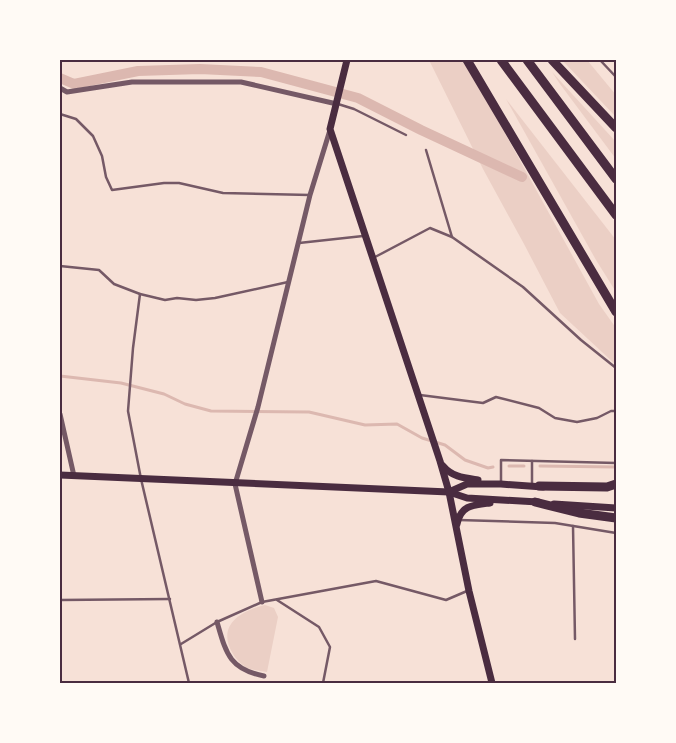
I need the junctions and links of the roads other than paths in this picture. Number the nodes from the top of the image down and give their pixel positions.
1 (347, 60) edge
2 (467, 60) edge
3 (501, 60) edge
4 (527, 60) edge
5 (552, 60) edge
6 (600, 60) edge
7 (616, 77) edge
8 (60, 88) edge
9 (337, 104) junction
10 (60, 114) edge
11 (616, 128) edge
12 (330, 130) junction
13 (406, 135) dead end
14 (426, 150) dead end
15 (616, 180) edge
16 (310, 195) junction
17 (616, 214) edge
18 (366, 236) junction
19 (452, 237) junction
20 (298, 243) junction
21 (374, 258) junction
22 (60, 266) edge
23 (288, 282) junction
24 (140, 294) junction
25 (616, 312) edge
26 (616, 368) edge
27 (419, 394) junction
28 (616, 411) edge
29 (60, 414) edge
30 (532, 461) junction
31 (440, 462) junction
32 (616, 463) edge
33 (60, 476) edge
34 (74, 476) junction
35 (141, 479) junction
36 (235, 484) junction
37 (501, 484) junction
38 (616, 484) edge
39 (535, 486) junction
40 (616, 490) edge
41 (449, 492) junction
42 (505, 500) junction
43 (535, 502) junction
44 (616, 508) edge
45 (616, 518) edge
46 (457, 524) junction
47 (573, 526) junction
48 (616, 533) edge
49 (469, 591) junction
50 (170, 599) junction
51 (60, 600) edge
52 (276, 600) junction
53 (262, 602) junction
54 (217, 622) junction
55 (575, 639) dead end
56 (181, 644) junction
57 (264, 676) dead end
58 (189, 683) edge
59 (323, 683) edge
60 (492, 683) edge

1 - 9 main road
2 - 25 highway
3 - 17 highway
4 - 15 highway
5 - 11 highway
6 - 7 lane
8 - 9 street
9 - 12 main road
9 - 13 lane
10 - 16 lane
12 - 16 street
12 - 18 main road
14 - 19 lane
16 - 20 street
18 - 20 lane
18 - 21 main road
19 - 21 lane
19 - 26 lane
20 - 23 street
21 - 27 main road
22 - 24 lane
23 - 24 lane
23 - 36 street
24 - 35 lane
27 - 28 lane
27 - 31 main road
29 - 34 street
30 - 32 lane
30 - 37 lane
30 - 39 lane
31 - 37 main road
31 - 41 main road
33 - 34 main road
34 - 35 main road
35 - 36 main road
35 - 50 lane
36 - 41 main road
36 - 53 street
37 - 39 main road
37 - 41 main road
38 - 39 highway
39 - 40 main road
41 - 42 main road
41 - 46 main road
42 - 43 main road
42 - 46 main road
43 - 44 main road
43 - 45 highway
46 - 47 lane
46 - 49 main road
47 - 48 lane
47 - 55 lane
49 - 52 lane
49 - 60 main road
50 - 51 lane
50 - 56 lane
52 - 53 lane
52 - 59 lane
53 - 54 lane
54 - 56 lane
54 - 57 street
56 - 58 lane

